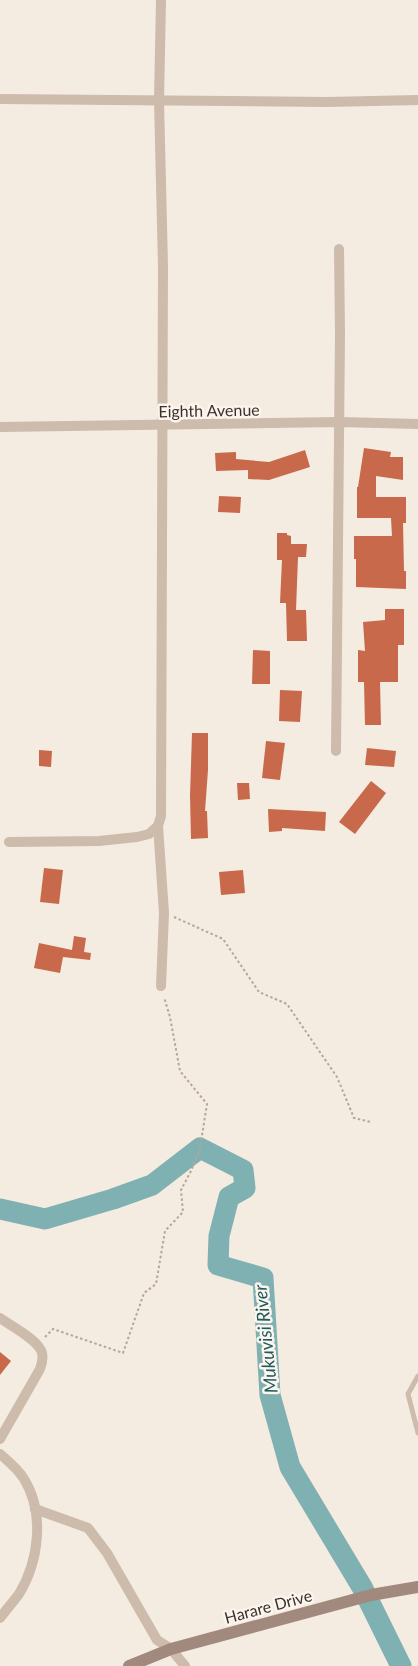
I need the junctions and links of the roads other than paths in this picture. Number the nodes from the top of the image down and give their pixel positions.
1 (161, 0) edge
2 (0, 99) edge
3 (159, 100) junction
4 (418, 100) edge
5 (339, 250) dead end
6 (338, 422) junction
7 (418, 424) edge
8 (161, 426) junction
9 (0, 427) edge
10 (336, 751) dead end
11 (158, 826) junction
12 (9, 842) dead end
13 (161, 986) road end
14 (0, 1318) edge
15 (418, 1376) edge
16 (418, 1433) edge
17 (0, 1439) edge
18 (0, 1454) edge
19 (35, 1509) junction
20 (418, 1587) edge
21 (0, 1618) edge
22 (171, 1649) junction
23 (129, 1666) edge
24 (185, 1666) edge

1 - 3 street
2 - 3 street
3 - 4 street
3 - 8 street
5 - 6 street
6 - 7 street, Eighth Avenue
6 - 8 street, Eighth Avenue
6 - 10 street
8 - 9 street, Eighth Avenue
8 - 11 street
11 - 12 street
11 - 13 street
14 - 17 street
15 - 16 lane
18 - 19 street
19 - 21 street
19 - 22 street
20 - 22 street, Harare Drive
22 - 23 street, Harare Drive
22 - 24 street

